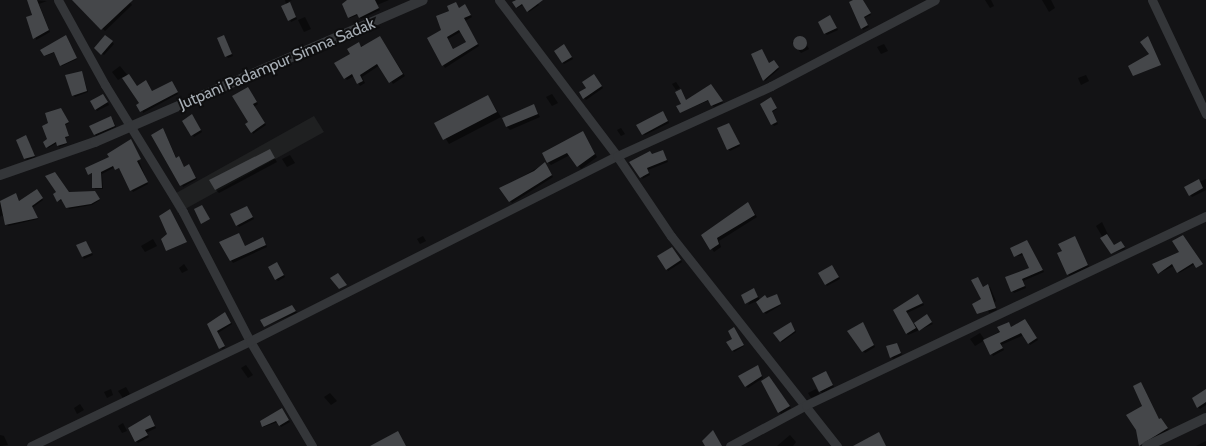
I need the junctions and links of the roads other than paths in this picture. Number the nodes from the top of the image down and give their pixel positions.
1 (58, 0) edge
2 (423, 0) edge
3 (499, 0) edge
4 (935, 0) edge
5 (1152, 0) edge
6 (1206, 114) edge
7 (130, 126) junction
8 (617, 156) junction
9 (0, 175) edge
10 (1206, 216) edge
11 (250, 341) junction
12 (806, 405) junction
13 (1206, 418) edge
14 (31, 446) edge
15 (312, 446) edge
16 (730, 446) edge
17 (837, 446) edge
18 (1147, 446) edge

1 - 7 street
2 - 7 street, Jutpani Padampur Simna Sadak
3 - 8 street
4 - 8 street
5 - 6 street
7 - 9 street, Jutpani Padampur Simna Sadak
7 - 11 street
8 - 11 street
8 - 12 street
10 - 12 street
11 - 14 street
11 - 15 street
12 - 16 street
12 - 17 street
13 - 18 street

